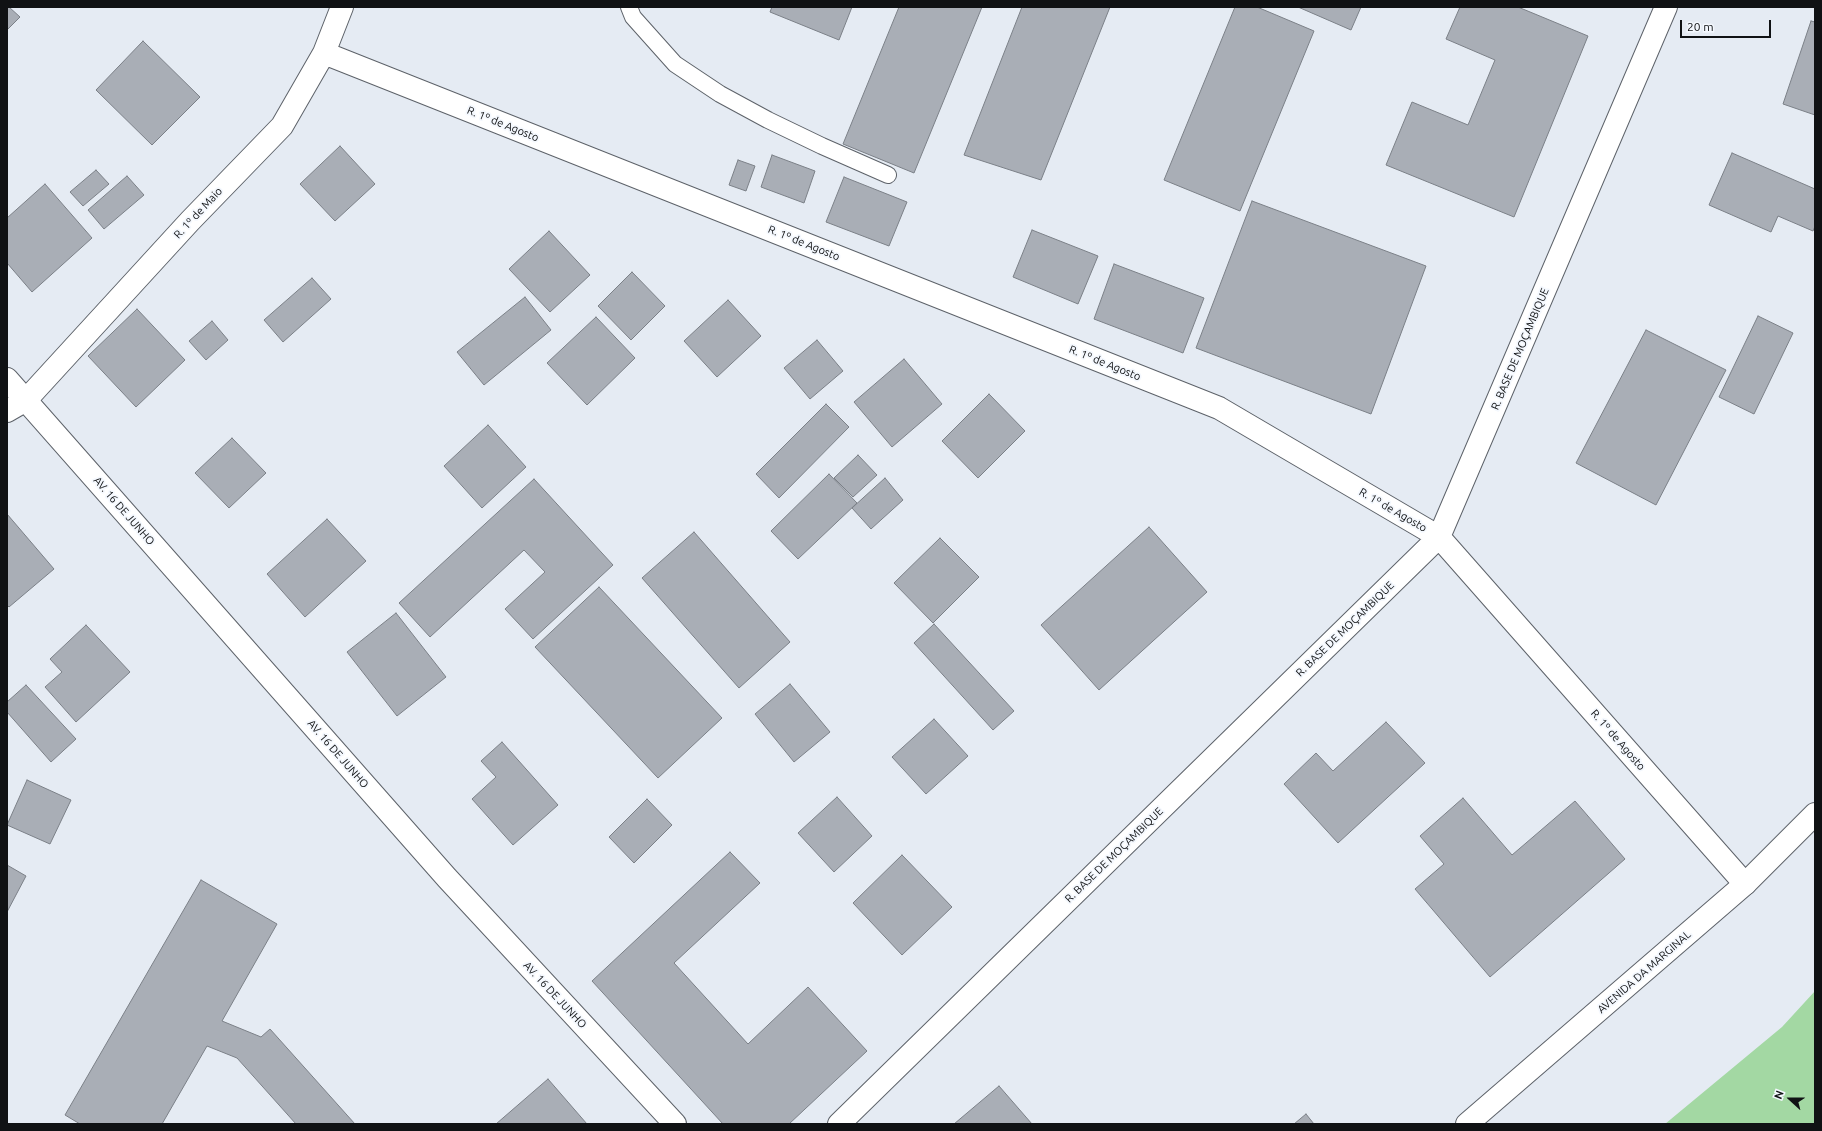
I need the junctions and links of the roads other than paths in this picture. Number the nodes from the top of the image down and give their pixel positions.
1 (342, 7) edge
2 (629, 7) edge
3 (1666, 7) edge
4 (324, 53) junction
5 (888, 175) dead end
6 (7, 380) edge
7 (26, 400) junction
8 (7, 411) edge
9 (1439, 537) junction
10 (1815, 814) edge
11 (1745, 884) junction
12 (675, 1124) edge
13 (839, 1124) edge
14 (1467, 1124) edge

1 - 4 street, R. 1º de Maio
2 - 5 lane
3 - 9 street, R. BASE DE MOÇAMBIQUE
4 - 7 street, R. 1º de Maio
4 - 9 street, R. 1º de Agosto
6 - 7 street, AV. 16 DE JUNHO
7 - 8 street, R. 1º de Maio
7 - 12 street, AV. 16 DE JUNHO
9 - 11 street, R. 1º de Agosto
9 - 13 street, R. BASE DE MOÇAMBIQUE
10 - 11 street, AVENIDA DA MARGINAL
11 - 14 street, AVENIDA DA MARGINAL

